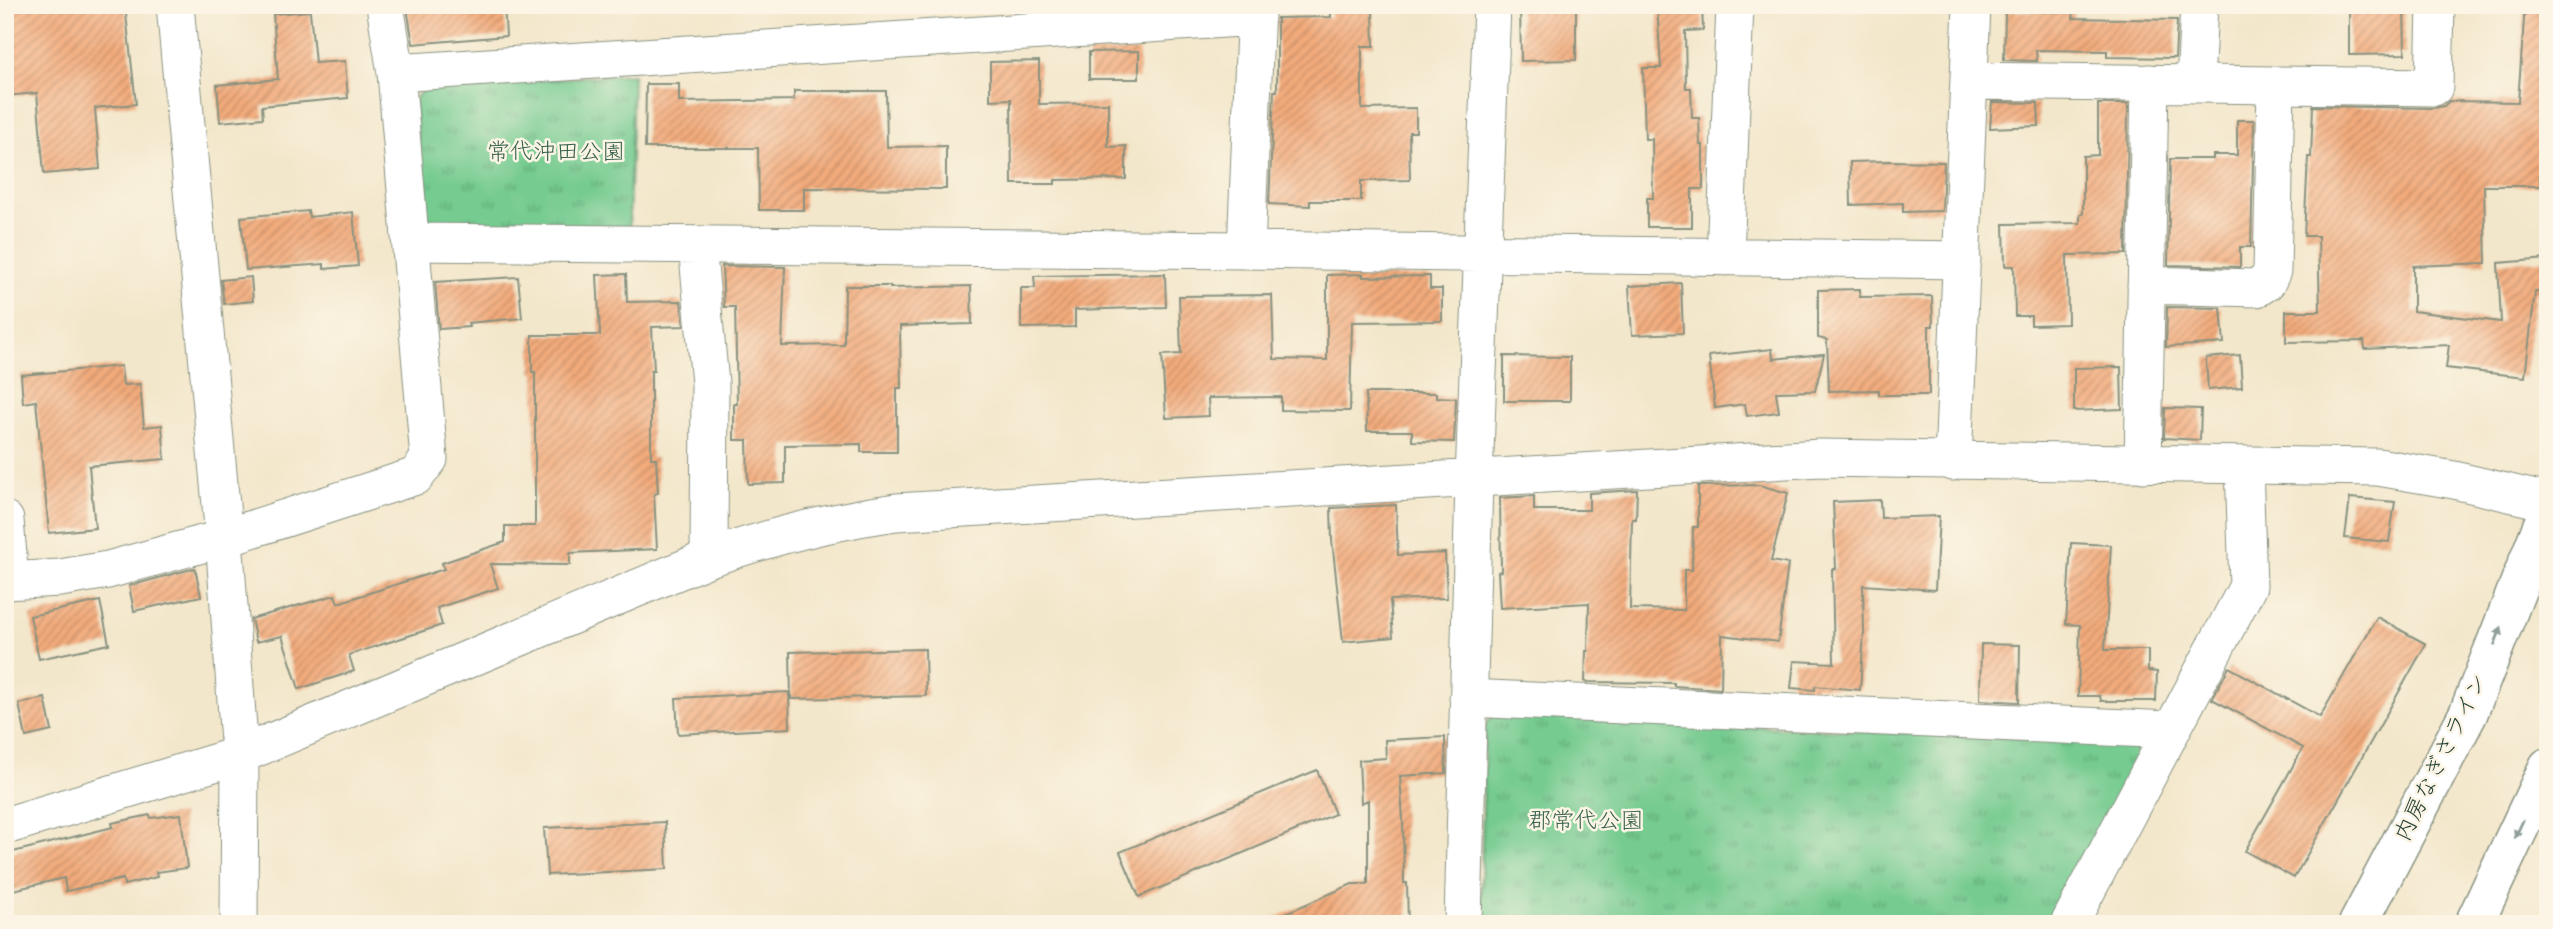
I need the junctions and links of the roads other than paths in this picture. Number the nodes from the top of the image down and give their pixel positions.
1 (175, 5) edge
2 (384, 5) edge
3 (1492, 5) edge
4 (1735, 5) edge
5 (1972, 5) edge
6 (2199, 5) edge
7 (2436, 5) edge
8 (1256, 11) edge
9 (396, 73) junction
10 (1969, 81) junction
11 (2150, 83) junction
12 (2195, 84) junction
13 (2276, 85) junction
14 (411, 242) junction
15 (697, 245) junction
16 (1246, 250) junction
17 (1482, 254) junction
18 (1725, 257) junction
19 (1962, 260) junction
20 (2146, 285) junction
21 (1953, 462) junction
22 (2143, 464) junction
23 (2244, 465) junction
24 (1474, 479) junction
25 (2548, 502) edge
26 (2548, 511) edge
27 (5, 520) edge
28 (224, 538) junction
29 (709, 558) junction
30 (8, 580) edge
31 (1468, 698) junction
32 (2171, 730) junction
33 (240, 755) junction
34 (2548, 767) edge
35 (5, 826) edge
36 (239, 924) edge
37 (1463, 924) edge
38 (2069, 924) edge
39 (2358, 924) edge
40 (2474, 924) edge

1 - 28 street
2 - 9 street
3 - 17 street
4 - 18 street
5 - 10 street
6 - 12 street
7 - 13 street
8 - 9 street
8 - 16 street
9 - 14 street
10 - 11 street
10 - 19 street
11 - 12 street
11 - 20 street
12 - 13 street
13 - 20 street
14 - 15 street
14 - 28 street
15 - 16 street
15 - 29 street
16 - 17 street
17 - 18 street
17 - 24 street
18 - 19 street
19 - 21 street
20 - 22 street
21 - 22 street
21 - 24 street
22 - 23 street
23 - 25 street
23 - 32 street
24 - 29 street
24 - 31 street
39 -> 26 highway, 内房なぎさライン
27 - 30 street
28 - 30 street
28 - 33 street
29 - 33 street
31 - 32 street
31 - 37 street
32 - 38 street
33 - 35 street
33 - 36 street
34 -> 40 highway

